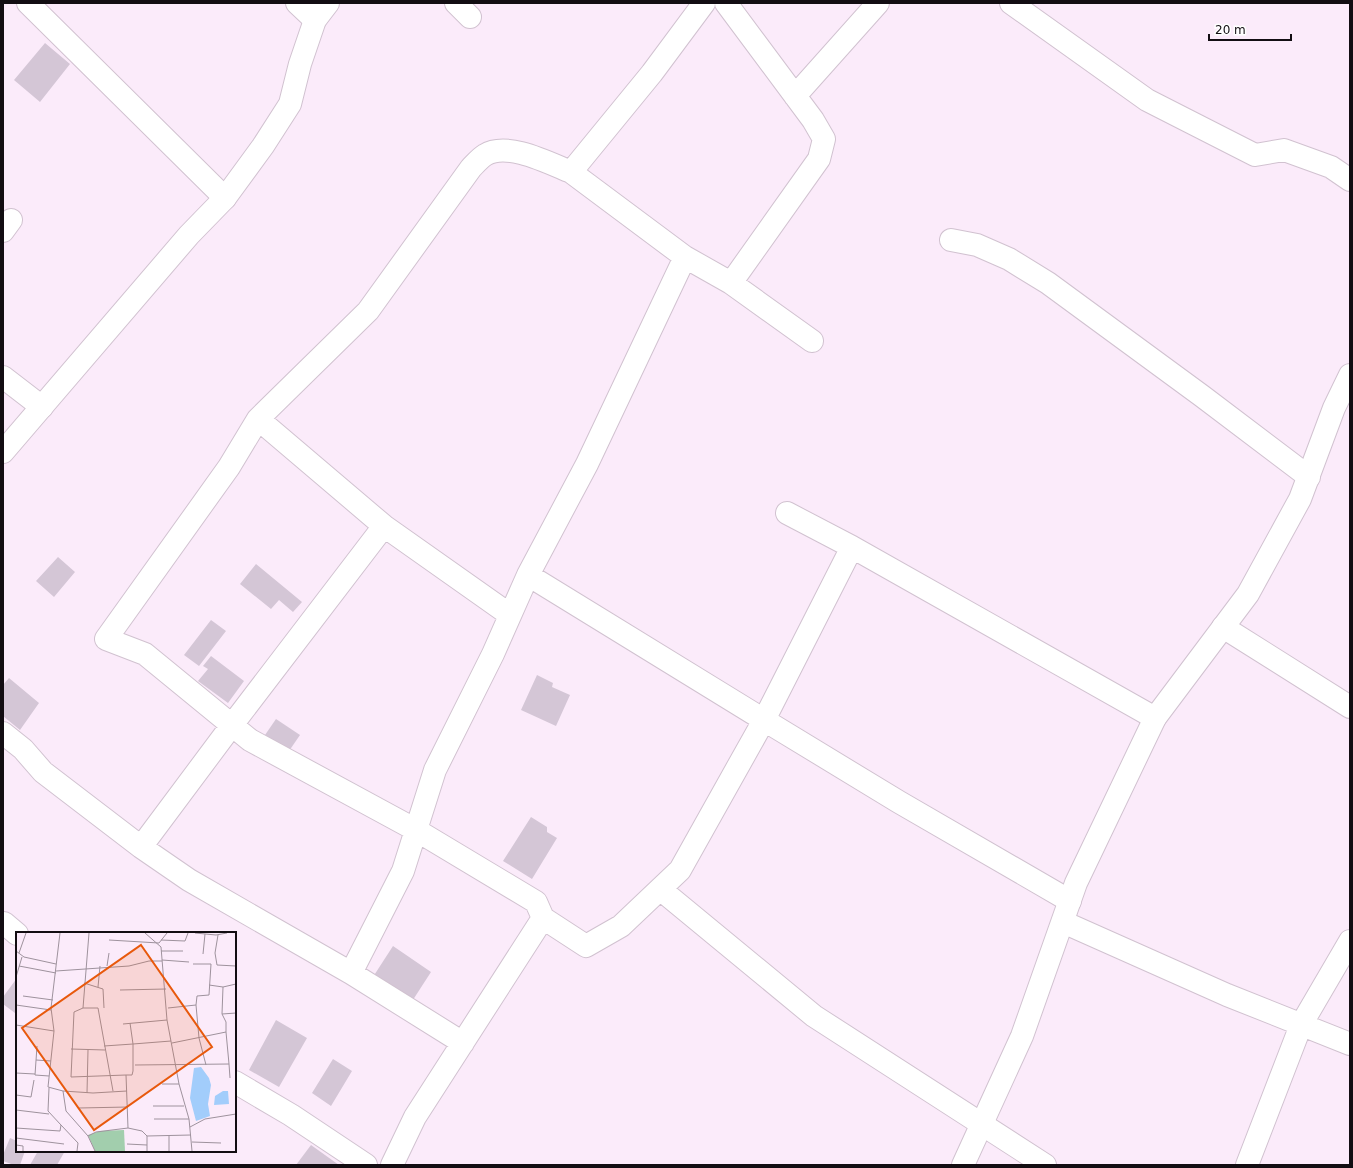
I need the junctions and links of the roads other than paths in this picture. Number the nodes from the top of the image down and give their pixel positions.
1 (28, 3) edge
2 (297, 3) edge
3 (704, 3) edge
4 (726, 3) edge
5 (878, 3) edge
6 (1011, 3) edge
7 (321, 11) edge
8 (795, 96) junction
9 (571, 172) junction
10 (1350, 180) edge
11 (225, 198) junction
12 (951, 240) dead end
13 (685, 257) junction
14 (731, 283) junction
15 (812, 341) dead end
16 (1350, 375) edge
17 (3, 377) edge
18 (42, 408) junction
19 (258, 419) junction
20 (3, 452) edge
21 (1309, 477) junction
22 (787, 513) dead end
23 (384, 526) junction
24 (852, 547) junction
25 (528, 575) junction
26 (510, 616) junction
27 (1223, 627) junction
28 (1350, 707) edge
29 (1155, 718) junction
30 (764, 720) junction
31 (232, 724) junction
32 (3, 733) edge
33 (416, 830) junction
34 (141, 847) junction
35 (660, 889) junction
36 (1070, 901) junction
37 (543, 918) junction
38 (1062, 922) junction
39 (1350, 940) edge
40 (351, 973) junction
41 (1301, 1025) junction
42 (463, 1043) junction
43 (1350, 1044) edge
44 (236, 1083) edge
45 (982, 1124) junction
46 (366, 1165) edge
47 (392, 1165) edge
48 (963, 1165) edge
49 (1045, 1165) edge
50 (1247, 1165) edge

1 - 11 street
2 - 7 street
3 - 9 street
4 - 8 street
5 - 8 street
6 - 10 street
7 - 11 street
8 - 14 street
9 - 13 street
9 - 19 street
11 - 18 street
12 - 21 street
13 - 14 street
13 - 25 street
14 - 15 street
16 - 21 street
17 - 18 street
18 - 20 street
19 - 23 street
19 - 31 street
21 - 27 street
22 - 24 street
23 - 26 street
23 - 31 street
24 - 29 street
24 - 30 street
25 - 26 street
25 - 30 street
26 - 33 street
27 - 28 street
27 - 29 street
29 - 36 street
30 - 35 street
30 - 36 street
31 - 33 street
31 - 34 street
32 - 34 street
33 - 37 street
33 - 40 street
34 - 40 street
35 - 37 street
35 - 45 street
36 - 38 street
37 - 42 street
38 - 41 street
38 - 45 street
39 - 41 street
40 - 42 street
41 - 43 street
41 - 50 street
42 - 47 street
44 - 46 street
45 - 48 street
45 - 49 street

